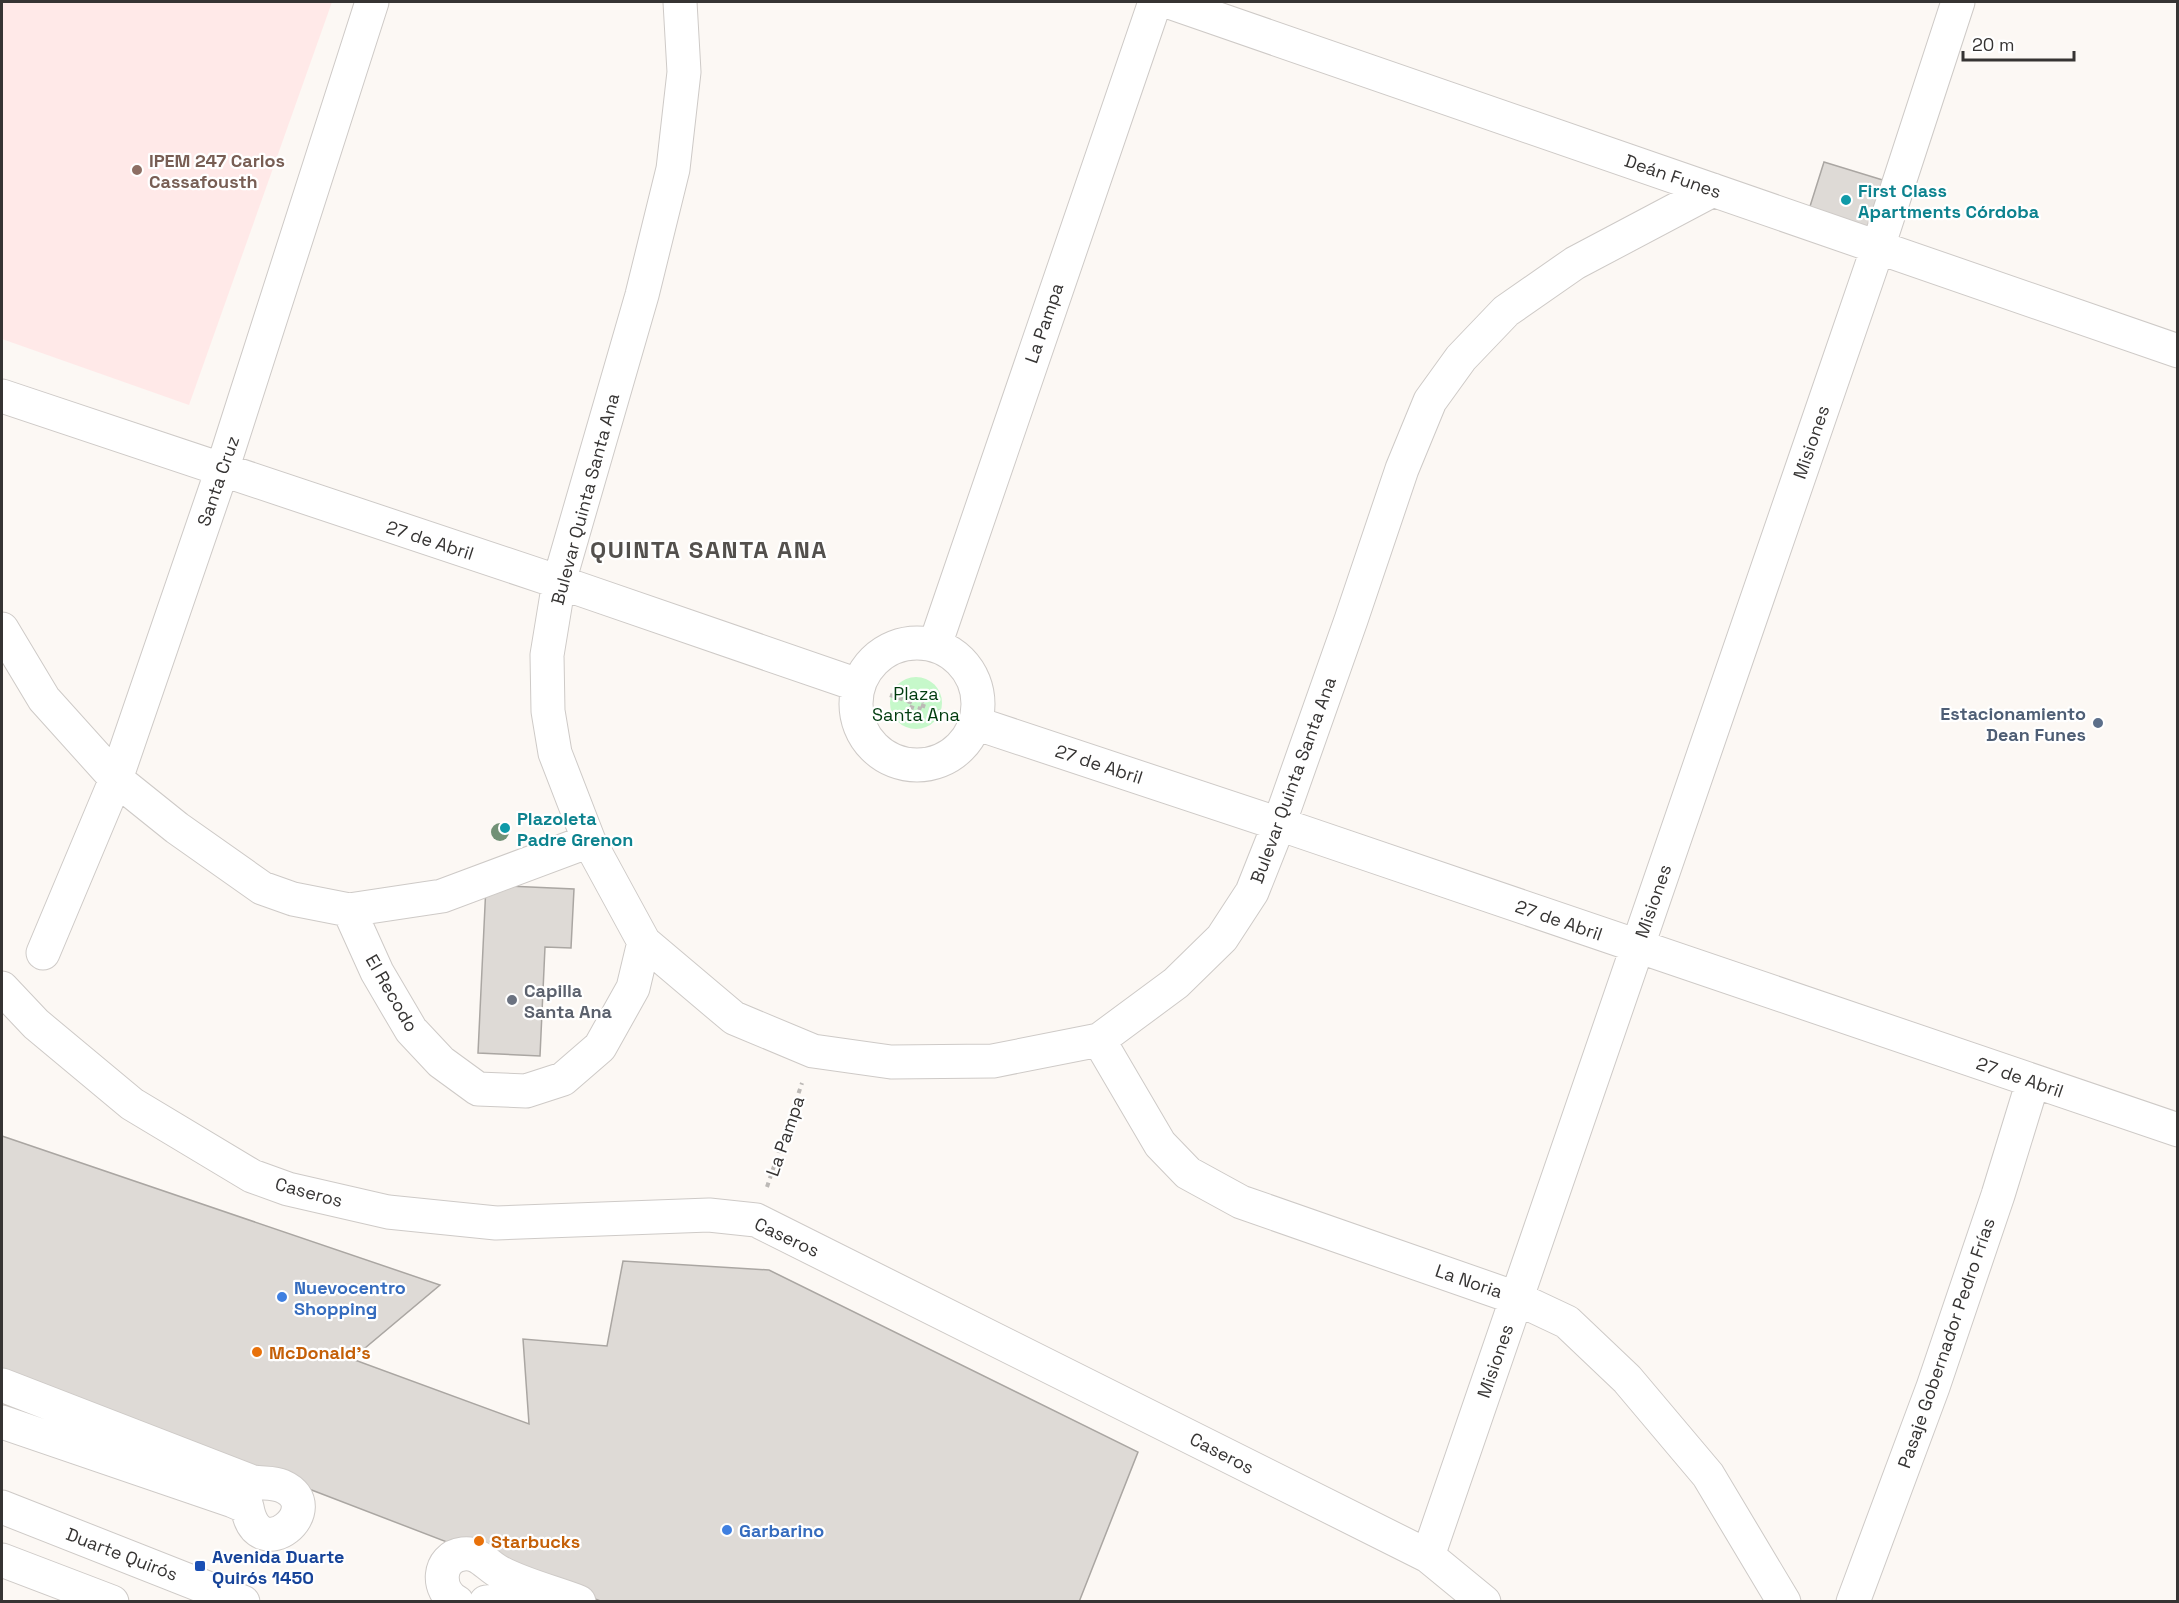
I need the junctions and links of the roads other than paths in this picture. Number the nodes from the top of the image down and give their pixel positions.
1 (372, 2) edge
2 (680, 2) edge
3 (1155, 2) edge
4 (1169, 2) edge
5 (1959, 2) edge
6 (1713, 190) junction
7 (1878, 247) junction
8 (2178, 351) edge
9 (2, 396) edge
10 (222, 470) junction
11 (559, 582) junction
12 (2, 629) edge
13 (935, 645) junction
14 (858, 685) junction
15 (975, 723) junction
16 (116, 779) junction
17 (1279, 824) junction
18 (589, 841) junction
19 (349, 910) junction
20 (644, 942) junction
21 (1637, 946) junction
22 (43, 953) dead end
23 (2, 988) edge
24 (1100, 1040) junction
25 (2033, 1081) junction
26 (2178, 1130) edge
27 (1516, 1298) junction
28 (2, 1385) edge
29 (2, 1422) edge
30 (2, 1507) edge
31 (1428, 1556) junction
32 (2, 1560) edge
33 (112, 1602) edge
34 (243, 1602) edge
35 (457, 1602) edge
36 (486, 1602) edge
37 (509, 1602) edge
38 (579, 1602) edge
39 (1484, 1602) edge
40 (1784, 1602) edge
41 (1853, 1602) edge

1 - 10 street, Santa Cruz
2 - 11 street, Bulevar Quinta Santa Ana
3 - 13 street, La Pampa
4 - 6 street, Deán Funes
5 - 7 street, Misiones
6 - 7 street, Deán Funes
6 - 17 street, Bulevar Quinta Santa Ana
7 - 8 street, Deán Funes
7 - 21 street, Misiones
9 - 10 street, 27 de Abril
10 - 11 street, 27 de Abril
10 - 16 street, Santa Cruz
11 - 14 street, 27 de Abril
11 - 18 street, Bulevar Quinta Santa Ana
12 - 16 street
13 - 14 street
13 - 15 street
14 - 15 street
15 - 17 street, 27 de Abril
16 - 19 street
16 - 22 street, Santa Cruz
17 - 21 street, 27 de Abril
17 - 24 street, Bulevar Quinta Santa Ana
18 - 19 street
18 - 20 street, Bulevar Quinta Santa Ana
19 - 20 street, El Recodo
20 - 24 street, Bulevar Quinta Santa Ana
21 - 25 street, 27 de Abril
21 - 27 street, Misiones
23 - 31 street, Caseros
24 - 27 street, La Noria
25 - 26 street, 27 de Abril
25 - 41 street, Pasaje Gobernador Pedro Frías
27 - 31 street, Misiones
27 - 40 street, La Noria
28 - 29 street
30 - 34 street, Duarte Quirós
31 - 39 street, Caseros
32 - 33 street
35 - 38 street
36 - 37 street

